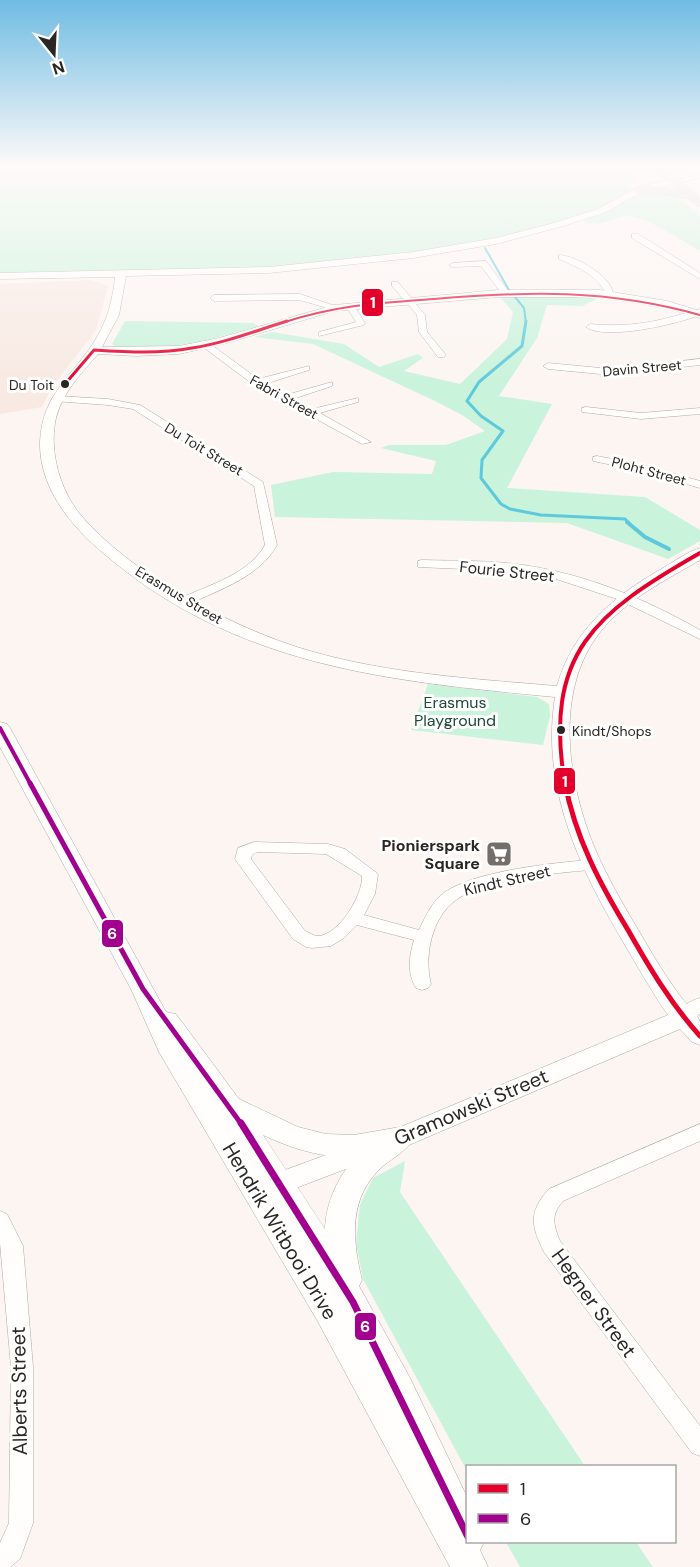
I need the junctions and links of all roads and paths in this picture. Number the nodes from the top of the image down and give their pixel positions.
1 (495, 241) edge
2 (643, 241) edge
3 (562, 257) dead end
4 (453, 265) dead end
5 (121, 272) junction
6 (172, 272) junction
7 (82, 273) junction
8 (0, 276) edge
9 (700, 277) edge
10 (395, 284) dead end
11 (120, 288) junction
12 (506, 292) junction
13 (610, 294) junction
14 (214, 298) dead end
15 (409, 301) junction
16 (344, 307) junction
17 (699, 314) edge
18 (590, 327) dead end
19 (322, 334) dead end
20 (206, 345) junction
21 (94, 350) junction
22 (441, 355) dead end
23 (700, 362) edge
24 (548, 366) dead end
25 (306, 368) dead end
26 (257, 383) junction
27 (329, 384) dead end
28 (285, 398) junction
29 (57, 399) junction
30 (355, 400) dead end
31 (586, 410) dead end
32 (700, 411) edge
33 (312, 412) junction
34 (366, 442) dead end
35 (597, 459) dead end
36 (700, 485) edge
37 (700, 553) edge
38 (422, 564) dead end
39 (624, 599) junction
40 (185, 601) junction
41 (700, 635) edge
42 (564, 692) junction
43 (0, 728) edge
44 (590, 865) junction
45 (353, 918) junction
46 (424, 936) junction
47 (422, 984) dead end
48 (144, 989) junction
49 (694, 1020) edge
50 (231, 1107) junction
51 (700, 1132) edge
52 (400, 1138) junction
53 (269, 1187) junction
54 (0, 1220) edge
55 (353, 1302) junction
56 (700, 1445) edge
57 (466, 1536) edge
58 (469, 1543) edge
59 (0, 1559) edge
60 (470, 1567) edge
61 (481, 1567) edge

1 - 6 street
2 - 9 street
3 - 13 street
4 - 12 street
5 - 6 street
5 - 7 street
5 - 11 street, Erasmus Street
6 - 11 street
7 - 8 street
7 - 11 street
10 - 15 street
11 - 21 street, Erasmus Street
12 - 13 street
12 - 15 street
13 - 17 street
14 - 16 street
15 - 16 street
15 - 22 street
16 - 19 street
16 - 20 street
17 - 18 street
20 - 21 street
20 - 26 street, Fabri Street
21 - 29 street, Erasmus Street
23 - 24 street, Davin Street
25 - 26 street
26 - 28 street, Fabri Street
27 - 28 street
28 - 33 street, Fabri Street
29 - 40 street, Erasmus Street
29 - 40 street, Du Toit Street
30 - 33 street
31 - 32 street
33 - 34 street, Fabri Street
35 - 36 street, Ploht Street
37 - 39 street
38 - 39 street, Fourie Street
39 - 41 street, Fourie Street
39 - 42 street
40 - 42 street, Erasmus Street
42 - 44 street
43 - 48 main road, Hendrik Witbooi Drive
44 - 46 street, Kindt Street
44 - 49 street
45 - 45 street
45 - 46 street
46 - 47 street, Kindt Street
48 - 50 main road, Hendrik Witbooi Drive
48 - 53 main road, Hendrik Witbooi Drive
49 - 52 street, Gramowski Street
50 - 52 main road
50 - 53 main road, Hendrik Witbooi Drive
51 - 56 street, Hegner Street
52 - 53 street, Gramowski Street
52 - 55 main road
53 - 55 main road, Hendrik Witbooi Drive
53 - 60 main road, Hendrik Witbooi Drive
54 - 59 street, Alberts Street
55 - 57 main road, Hendrik Witbooi Drive
58 - 61 main road, Hendrik Witbooi Drive

